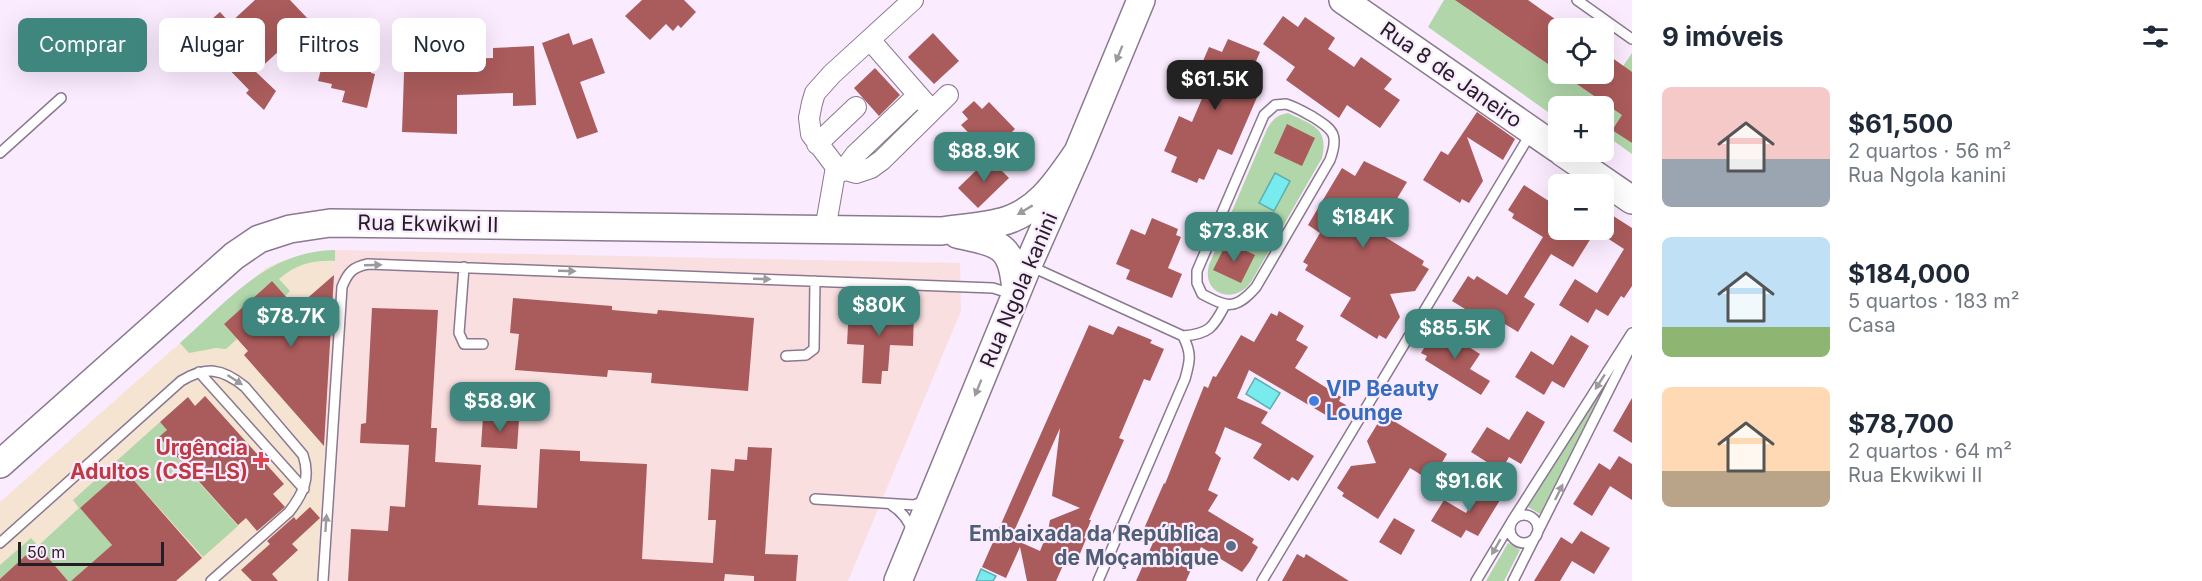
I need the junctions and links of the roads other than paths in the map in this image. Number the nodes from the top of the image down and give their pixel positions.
1 (913, 0) edge
2 (1142, 0) edge
3 (1577, 0) edge
4 (1359, 7) edge
5 (1632, 39) edge
6 (870, 40) junction
7 (918, 95) junction
8 (948, 95) dead end
9 (61, 98) dead end
10 (856, 107) dead end
11 (932, 111) junction
12 (1533, 131) junction
13 (1548, 142) edge
14 (817, 144) junction
15 (0, 153) edge
16 (1078, 153) junction
17 (1577, 162) edge
18 (840, 169) junction
19 (1632, 200) edge
20 (825, 230) junction
21 (941, 231) junction
22 (1028, 265) junction
23 (464, 267) junction
24 (815, 281) junction
25 (1016, 296) junction
26 (1225, 305) junction
27 (1632, 333) edge
28 (1183, 336) junction
29 (483, 344) dead end
30 (1632, 344) edge
31 (786, 356) dead end
32 (199, 372) junction
33 (0, 464) edge
34 (304, 489) junction
35 (936, 492) junction
36 (815, 499) dead end
37 (890, 504) junction
38 (1512, 521) junction
39 (1536, 537) junction
40 (0, 543) edge
41 (910, 552) junction
42 (211, 581) edge
43 (322, 581) edge
44 (898, 581) edge
45 (1098, 581) edge
46 (1262, 581) edge
47 (1476, 581) edge
48 (1513, 581) edge

1 - 6 street
2 -> 16 street, Rua Ngola kanini
3 - 5 lane
4 - 12 street, Rua 8 de Janeiro
6 - 7 street
6 - 14 street
7 - 11 street
7 - 18 street
8 - 11 street
9 - 15 lane
10 - 14 street
11 - 18 street
12 - 13 street, Rua 8 de Janeiro
12 - 46 lane
14 - 18 street
16 -> 21 street, Rua Ekwikwi II
16 - 22 street, Rua Ngola kanini
17 - 19 street, Rua 8 de Janeiro
18 - 20 street
20 - 21 street, Rua Ekwikwi II
20 - 33 street, Rua Ekwikwi II
21 - 25 street, Rua Ekwikwi II
22 - 25 street, Rua Ngola kanini
22 - 28 lane
23 -> 24 lane
23 - 29 lane
43 -> 23 lane
24 - 25 lane
24 - 31 lane
25 -> 35 street, Rua Ngola kanini
26 - 26 lane
26 - 28 lane
27 -> 38 lane
28 - 45 lane
39 -> 30 lane
32 - 34 lane
32 -> 34 lane
32 - 40 lane
34 - 42 lane
35 - 37 lane
35 - 41 street, Rua Ngola kanini
36 - 37 lane
37 - 41 lane
38 - 39 lane
38 - 39 lane
38 -> 47 lane
39 - 48 lane
41 - 44 street, Rua Ngola kanini

